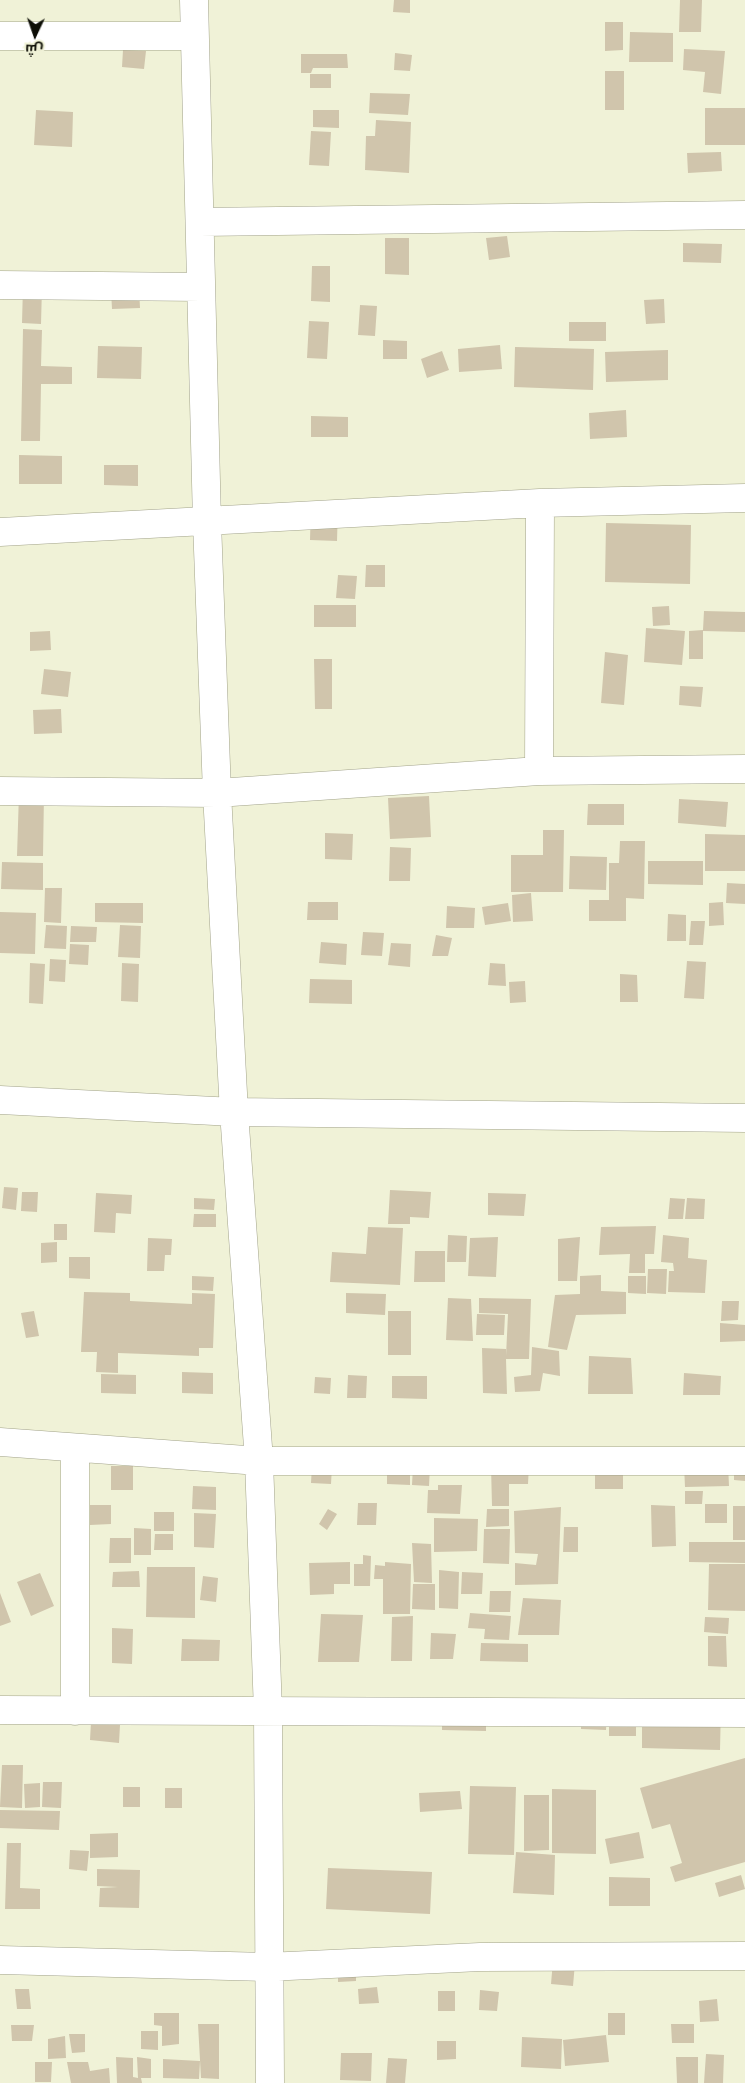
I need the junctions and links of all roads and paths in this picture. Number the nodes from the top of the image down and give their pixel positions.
1 (194, 0) edge
2 (0, 36) edge
3 (194, 36) junction
4 (745, 215) edge
5 (200, 222) junction
6 (0, 285) edge
7 (201, 287) junction
8 (745, 498) edge
9 (540, 503) junction
10 (206, 522) junction
11 (0, 532) edge
12 (745, 768) edge
13 (539, 771) junction
14 (0, 791) edge
15 (217, 793) junction
16 (0, 1100) edge
17 (234, 1112) junction
18 (745, 1118) edge
19 (0, 1442) edge
20 (74, 1448) junction
21 (259, 1461) junction
22 (745, 1461) edge
23 (0, 1710) edge
24 (75, 1711) junction
25 (268, 1712) junction
26 (745, 1713) edge
27 (745, 1956) edge
28 (0, 1960) edge
29 (267, 1966) junction
30 (270, 2083) edge

1 - 3 street
2 - 3 street
3 - 5 street
4 - 5 street
5 - 7 street
6 - 7 street
7 - 10 street
8 - 9 street
9 - 10 street
9 - 13 street
10 - 11 street
10 - 15 street
12 - 13 street
13 - 15 street
14 - 15 street
15 - 17 street
16 - 17 street
17 - 18 street
17 - 21 street
19 - 20 street
20 - 21 street
20 - 24 street
21 - 22 street
21 - 25 street
23 - 24 street
24 - 25 street
25 - 26 street
25 - 29 street
27 - 29 street
28 - 29 street
29 - 30 street

